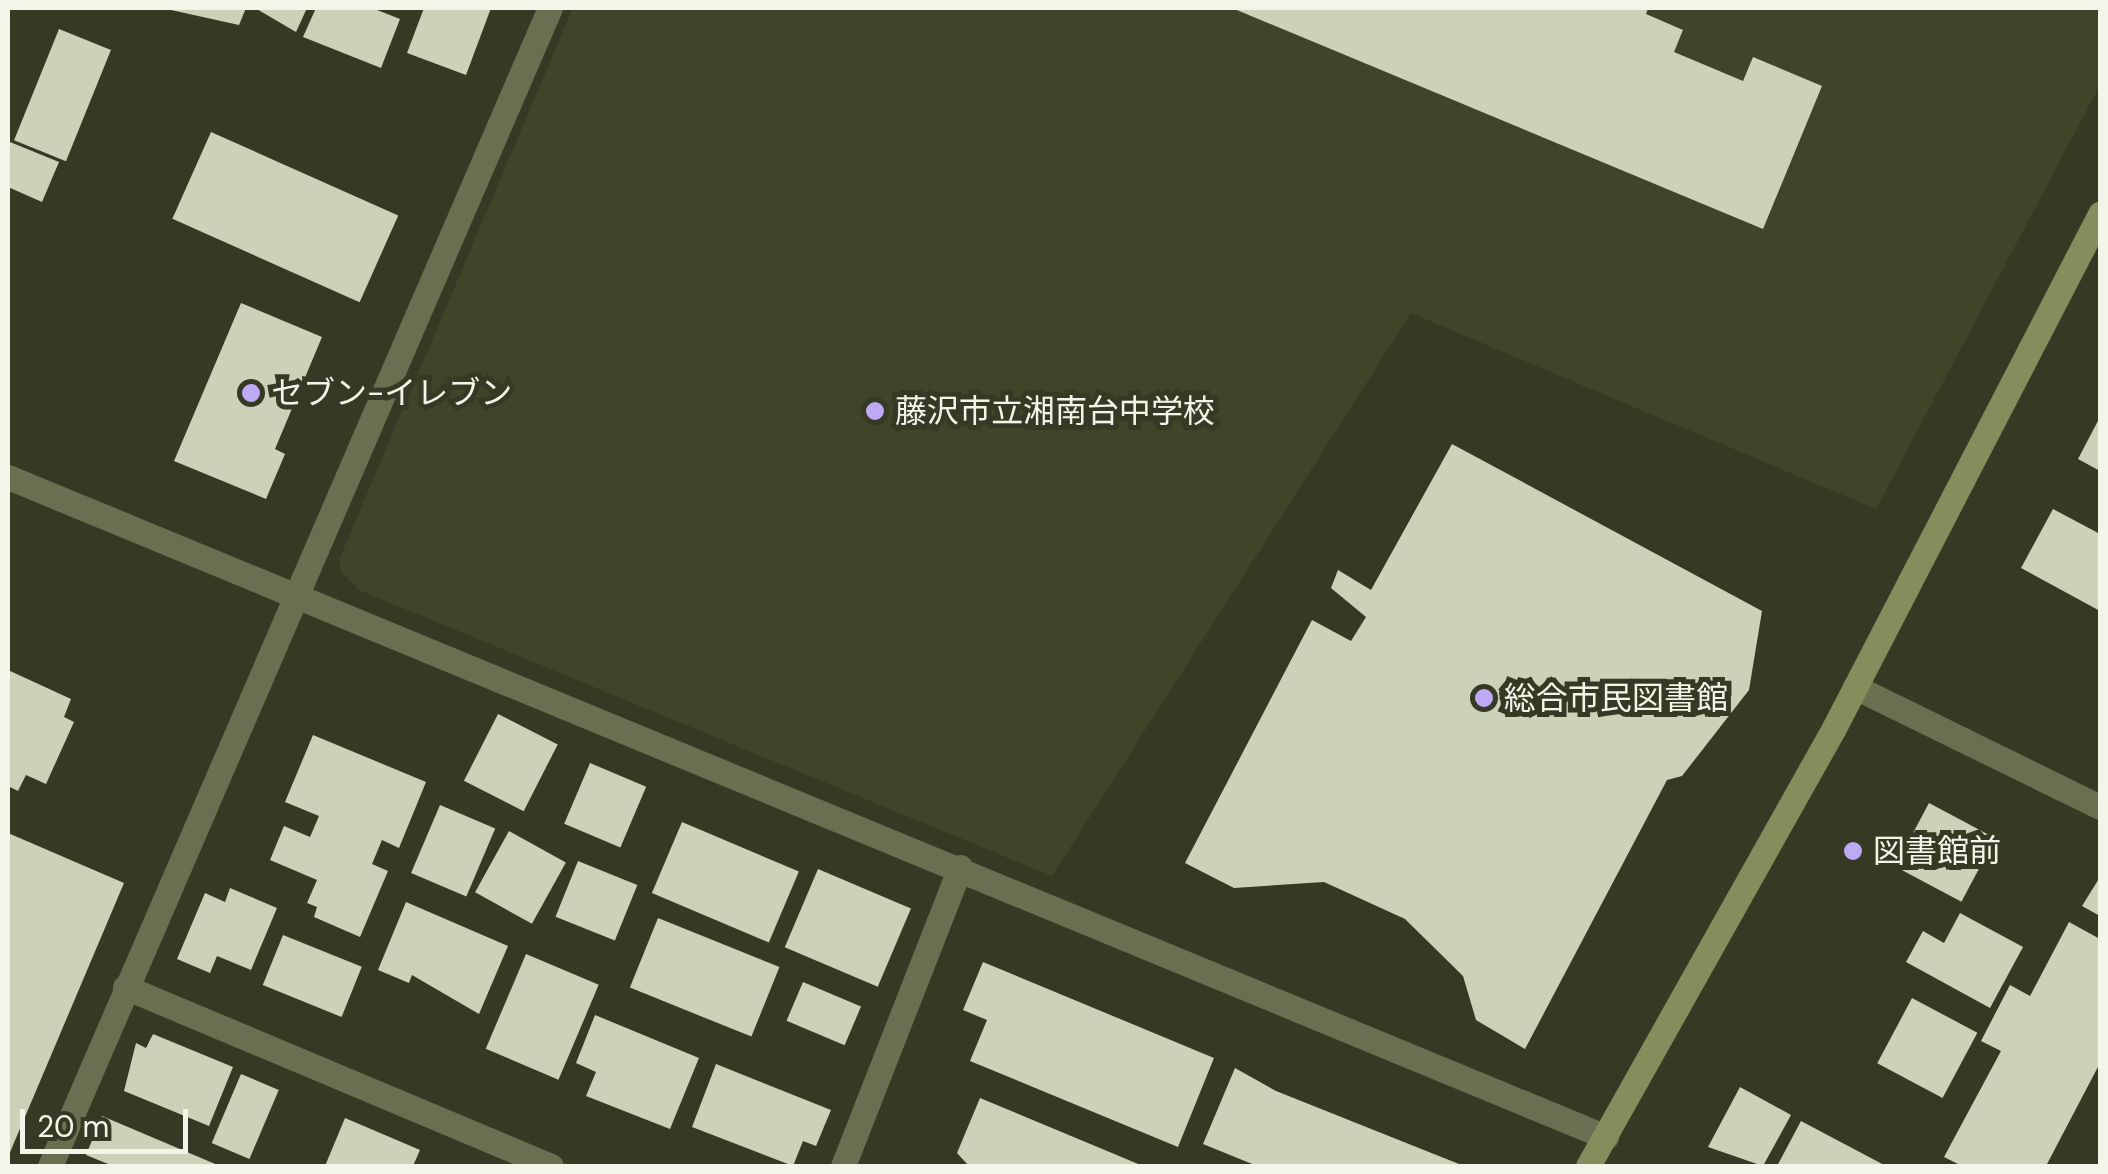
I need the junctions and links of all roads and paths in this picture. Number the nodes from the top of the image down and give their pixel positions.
1 (550, 8) edge
2 (2100, 214) edge
3 (8, 477) edge
4 (297, 596) junction
5 (1856, 688) junction
6 (2100, 807) edge
7 (960, 867) junction
8 (125, 987) junction
9 (1606, 1137) junction
10 (50, 1166) edge
11 (550, 1166) edge
12 (842, 1166) edge
13 (1588, 1166) edge

1 - 4 street
2 - 5 street
3 - 4 street
4 - 7 street
4 - 8 street
5 - 6 street
5 - 9 street
7 - 9 street
7 - 12 street
8 - 10 street
8 - 11 street
9 - 13 street

